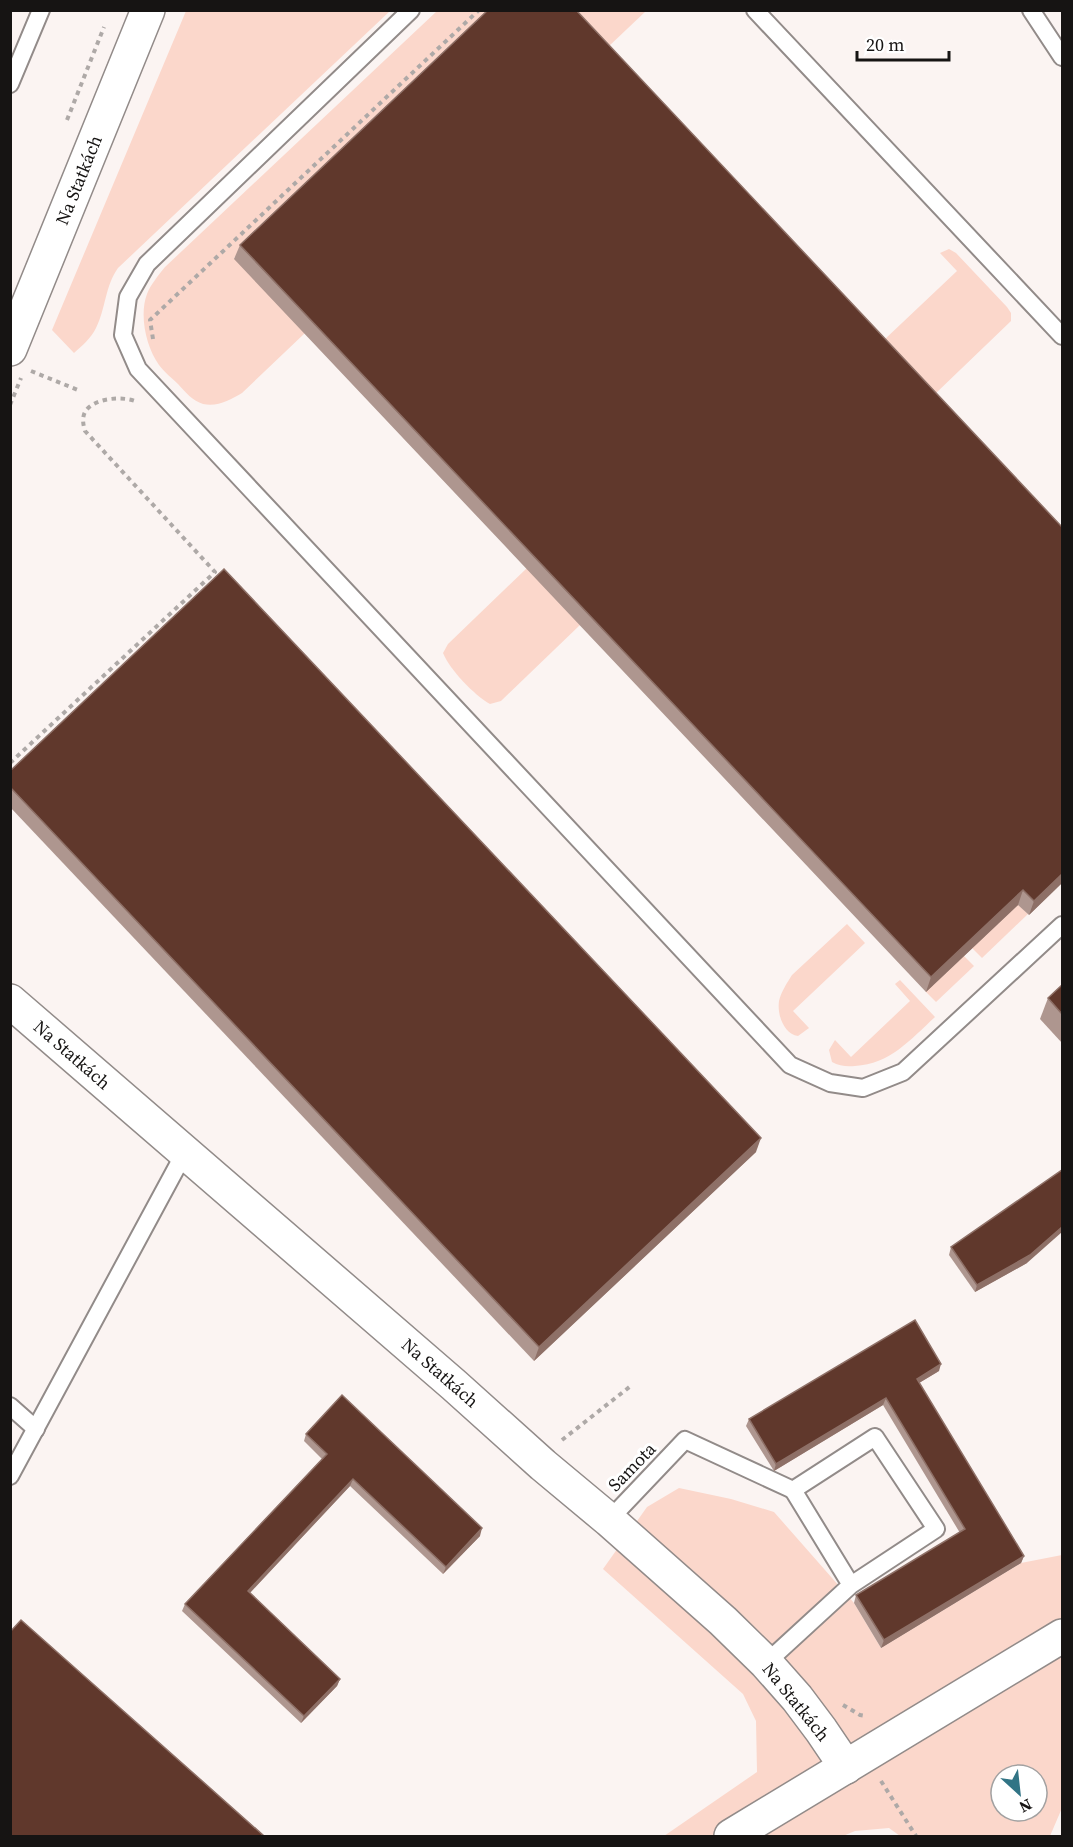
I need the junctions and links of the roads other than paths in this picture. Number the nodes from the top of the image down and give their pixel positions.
1 (41, 10) edge
2 (148, 10) edge
3 (411, 10) edge
4 (755, 10) edge
5 (1030, 10) edge
6 (1062, 57) edge
7 (10, 84) edge
8 (1062, 336) edge
9 (10, 349) edge
10 (1062, 925) edge
11 (10, 1001) edge
12 (185, 1152) junction
13 (10, 1406) edge
14 (36, 1429) junction
15 (10, 1476) edge
16 (793, 1490) junction
17 (609, 1521) junction
18 (851, 1585) junction
19 (1062, 1636) edge
20 (766, 1662) junction
21 (856, 1761) junction
22 (731, 1836) edge

1 - 7 lane
2 - 9 street, Na Statkách
3 - 10 lane
4 - 8 lane
5 - 6 lane
11 - 12 street, Na Statkách
12 - 14 lane
12 - 17 street, Na Statkách
13 - 14 lane
14 - 15 lane
16 - 17 lane, Samota
16 - 18 lane
16 - 18 lane
17 - 20 street, Na Statkách
18 - 20 lane
19 - 21 street
20 - 21 street, Na Statkách
21 - 22 street

